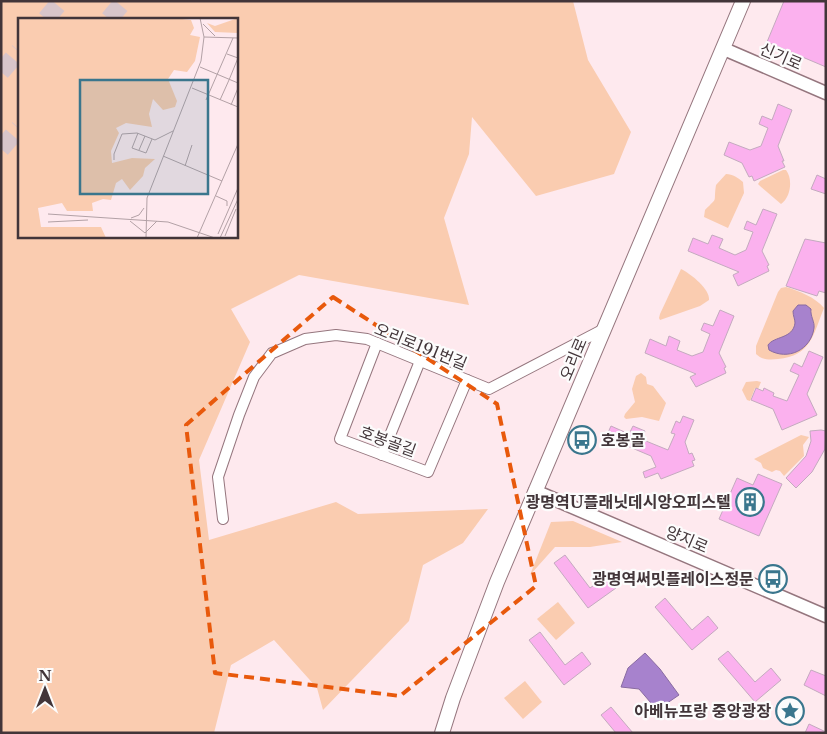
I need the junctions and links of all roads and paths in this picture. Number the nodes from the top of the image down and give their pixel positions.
1 (743, 1) edge
2 (724, 49) junction
3 (826, 93) edge
4 (604, 329) junction
5 (377, 343) junction
6 (420, 361) junction
7 (467, 380) junction
8 (382, 455) junction
9 (535, 491) junction
10 (223, 519) dead end
11 (826, 616) edge
12 (442, 733) edge

1 - 2 main road, 오리로
2 - 3 street, 신기로
2 - 4 main road, 오리로
4 - 7 street, 오리로191번길
4 - 9 main road, 오리로
5 - 6 street, 오리로191번길
5 - 8 street, 호봉골길
5 - 10 street, 오리로191번길
6 - 7 street, 오리로191번길
6 - 8 street
7 - 8 street, 호봉골길
9 - 11 street, 양지로
9 - 12 main road, 오리로

